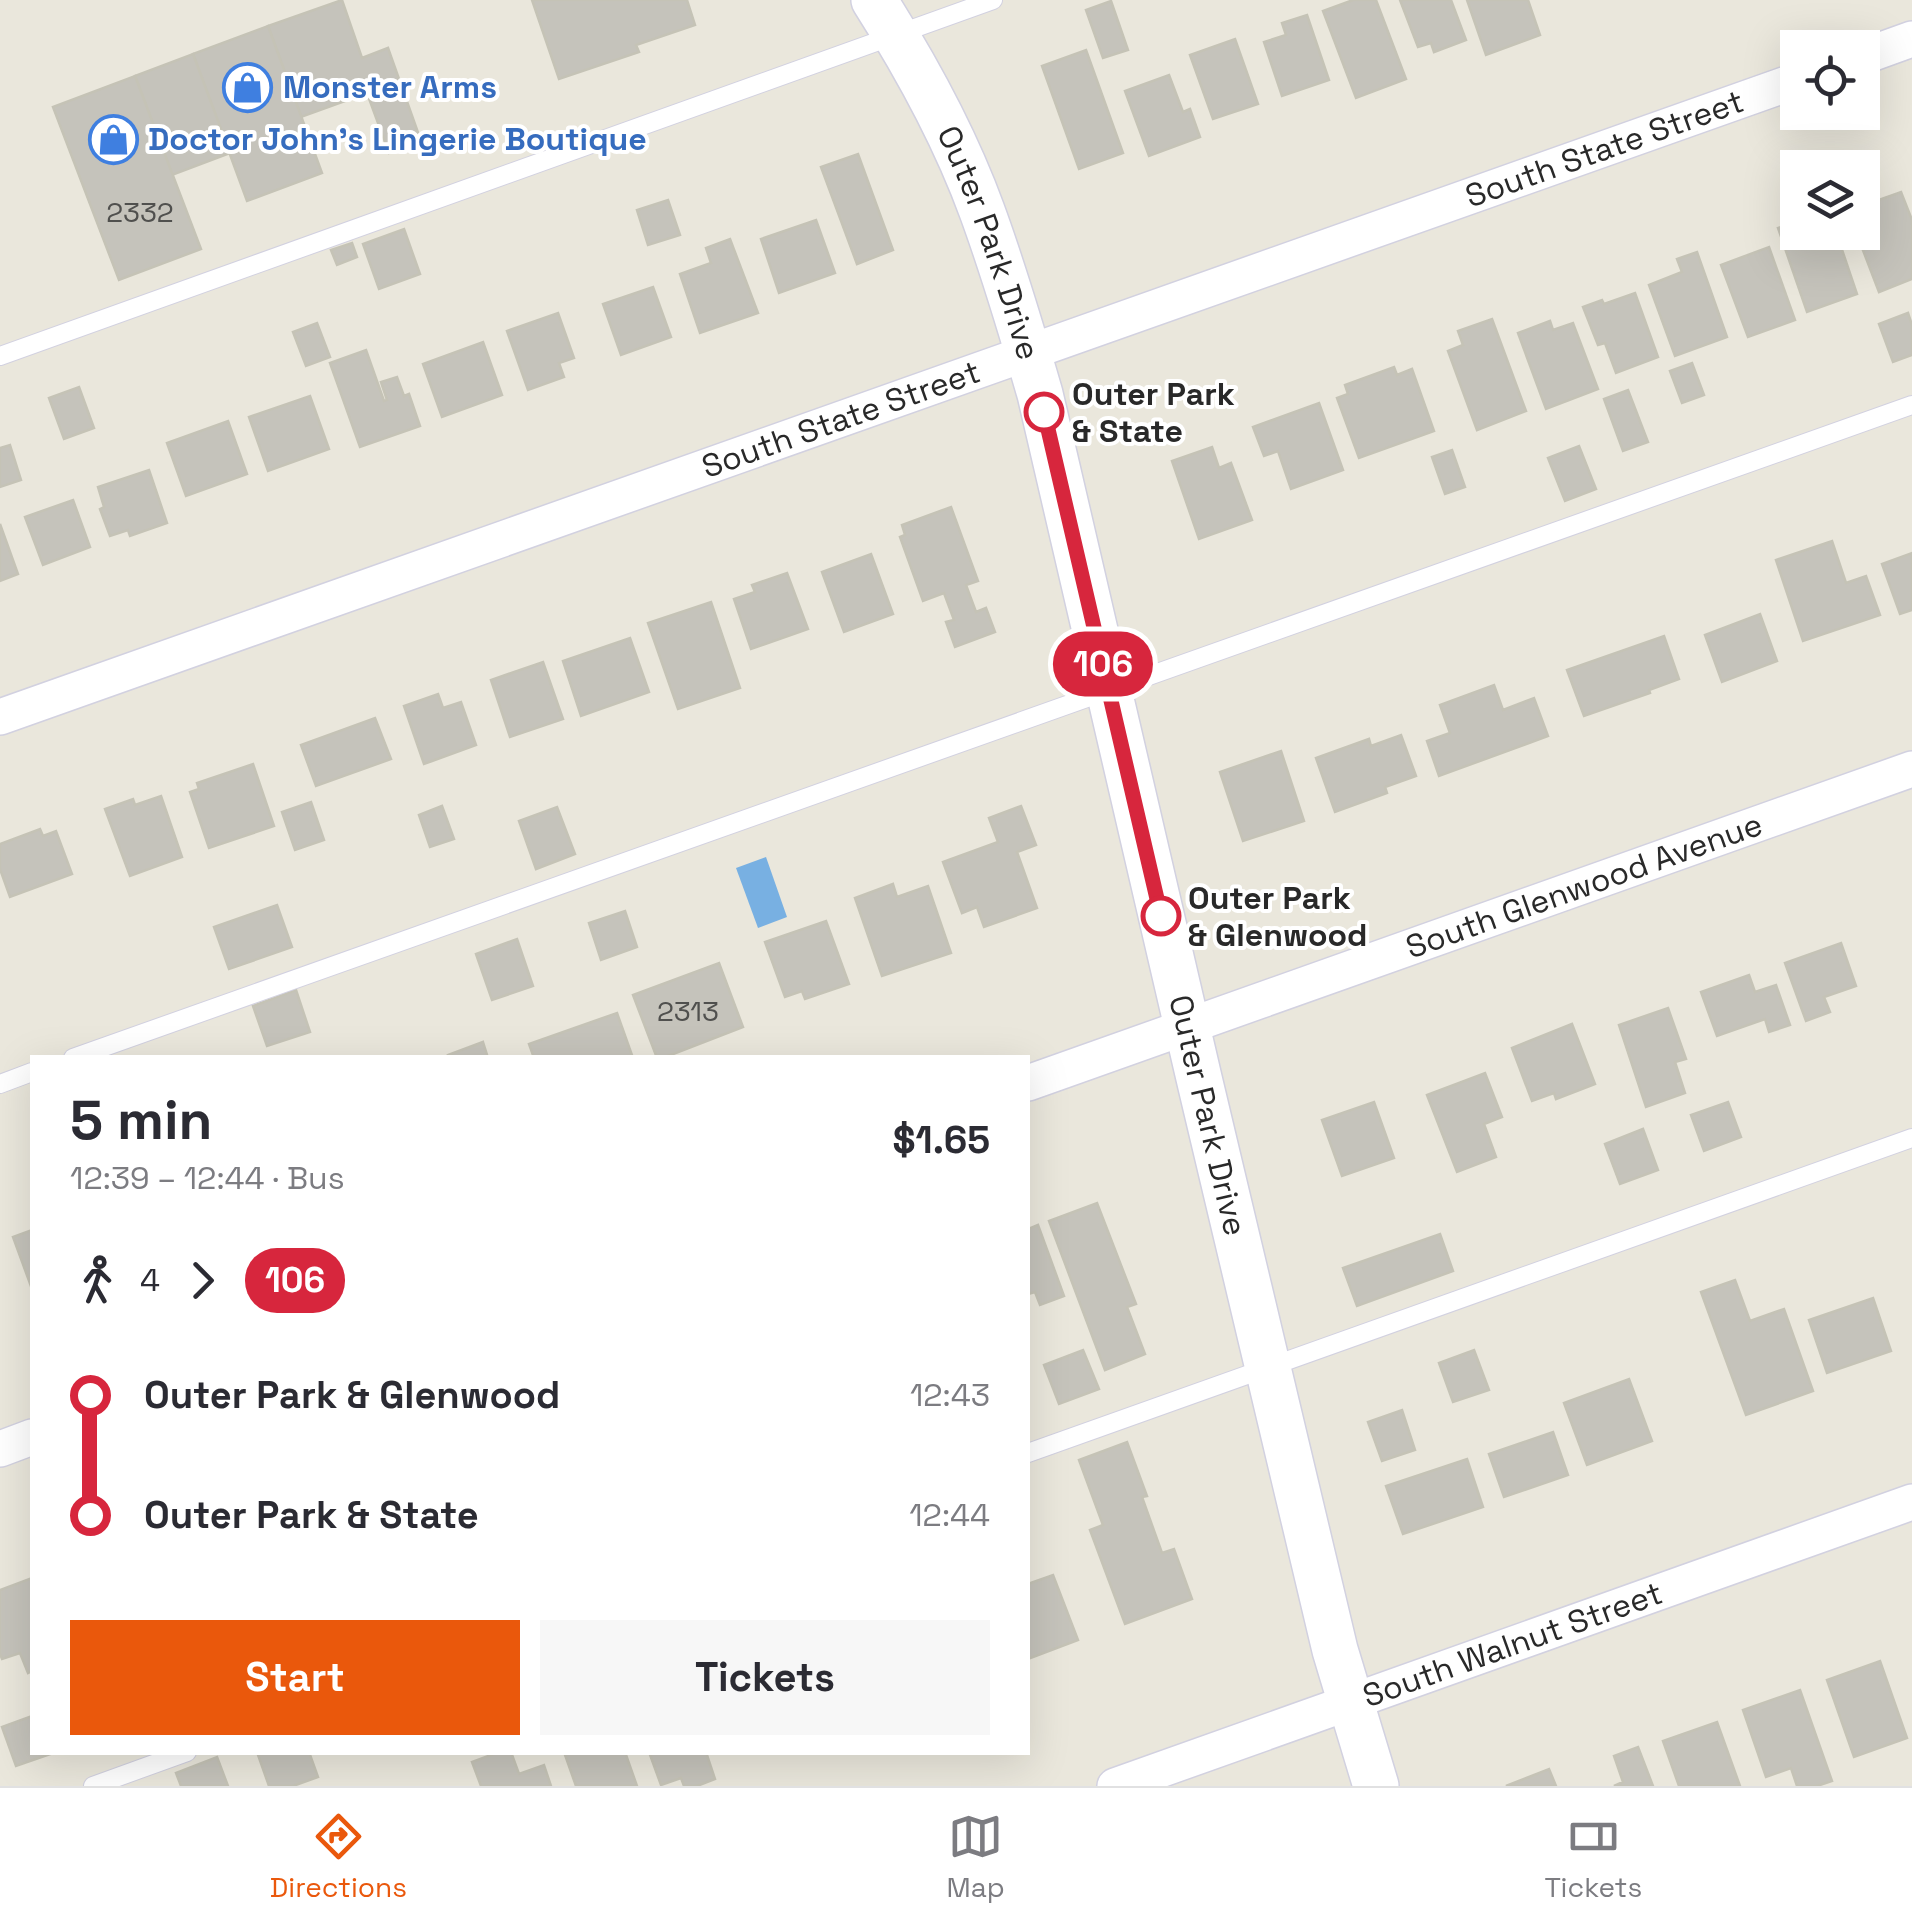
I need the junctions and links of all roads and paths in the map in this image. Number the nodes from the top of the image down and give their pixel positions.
1 (993, 0) edge
2 (885, 17) edge
3 (1912, 39) edge
4 (1880, 50) edge
5 (1780, 86) edge
6 (1028, 354) junction
7 (0, 356) edge
8 (1912, 405) edge
9 (1108, 689) junction
10 (0, 717) edge
11 (1912, 769) edge
12 (1187, 1026) junction
13 (81, 1055) edge
14 (30, 1073) edge
15 (1030, 1082) edge
16 (0, 1084) edge
17 (1912, 1138) edge
18 (1268, 1367) junction
19 (30, 1439) edge
20 (0, 1449) edge
21 (1030, 1452) edge
22 (1912, 1502) edge
23 (1349, 1703) junction
24 (180, 1755) edge
25 (94, 1786) edge
26 (1115, 1786) edge
27 (1376, 1786) edge

1 - 2 lane
2 - 6 street, Outer Park Drive
2 - 7 lane
3 - 4 street
5 - 6 street, South State Street
6 - 9 street, Outer Park Drive
6 - 10 street, South State Street
8 - 9 lane
9 - 12 street, Outer Park Drive
9 - 13 lane
11 - 12 street, South Glenwood Avenue
12 - 15 street, South Glenwood Avenue
12 - 18 street, Outer Park Drive
14 - 16 lane
17 - 18 lane
18 - 21 lane
18 - 23 street, Outer Park Drive
19 - 20 street
22 - 23 street, South Walnut Street
23 - 26 street, South Walnut Street
23 - 27 street, Outer Park Drive
24 - 25 lane

